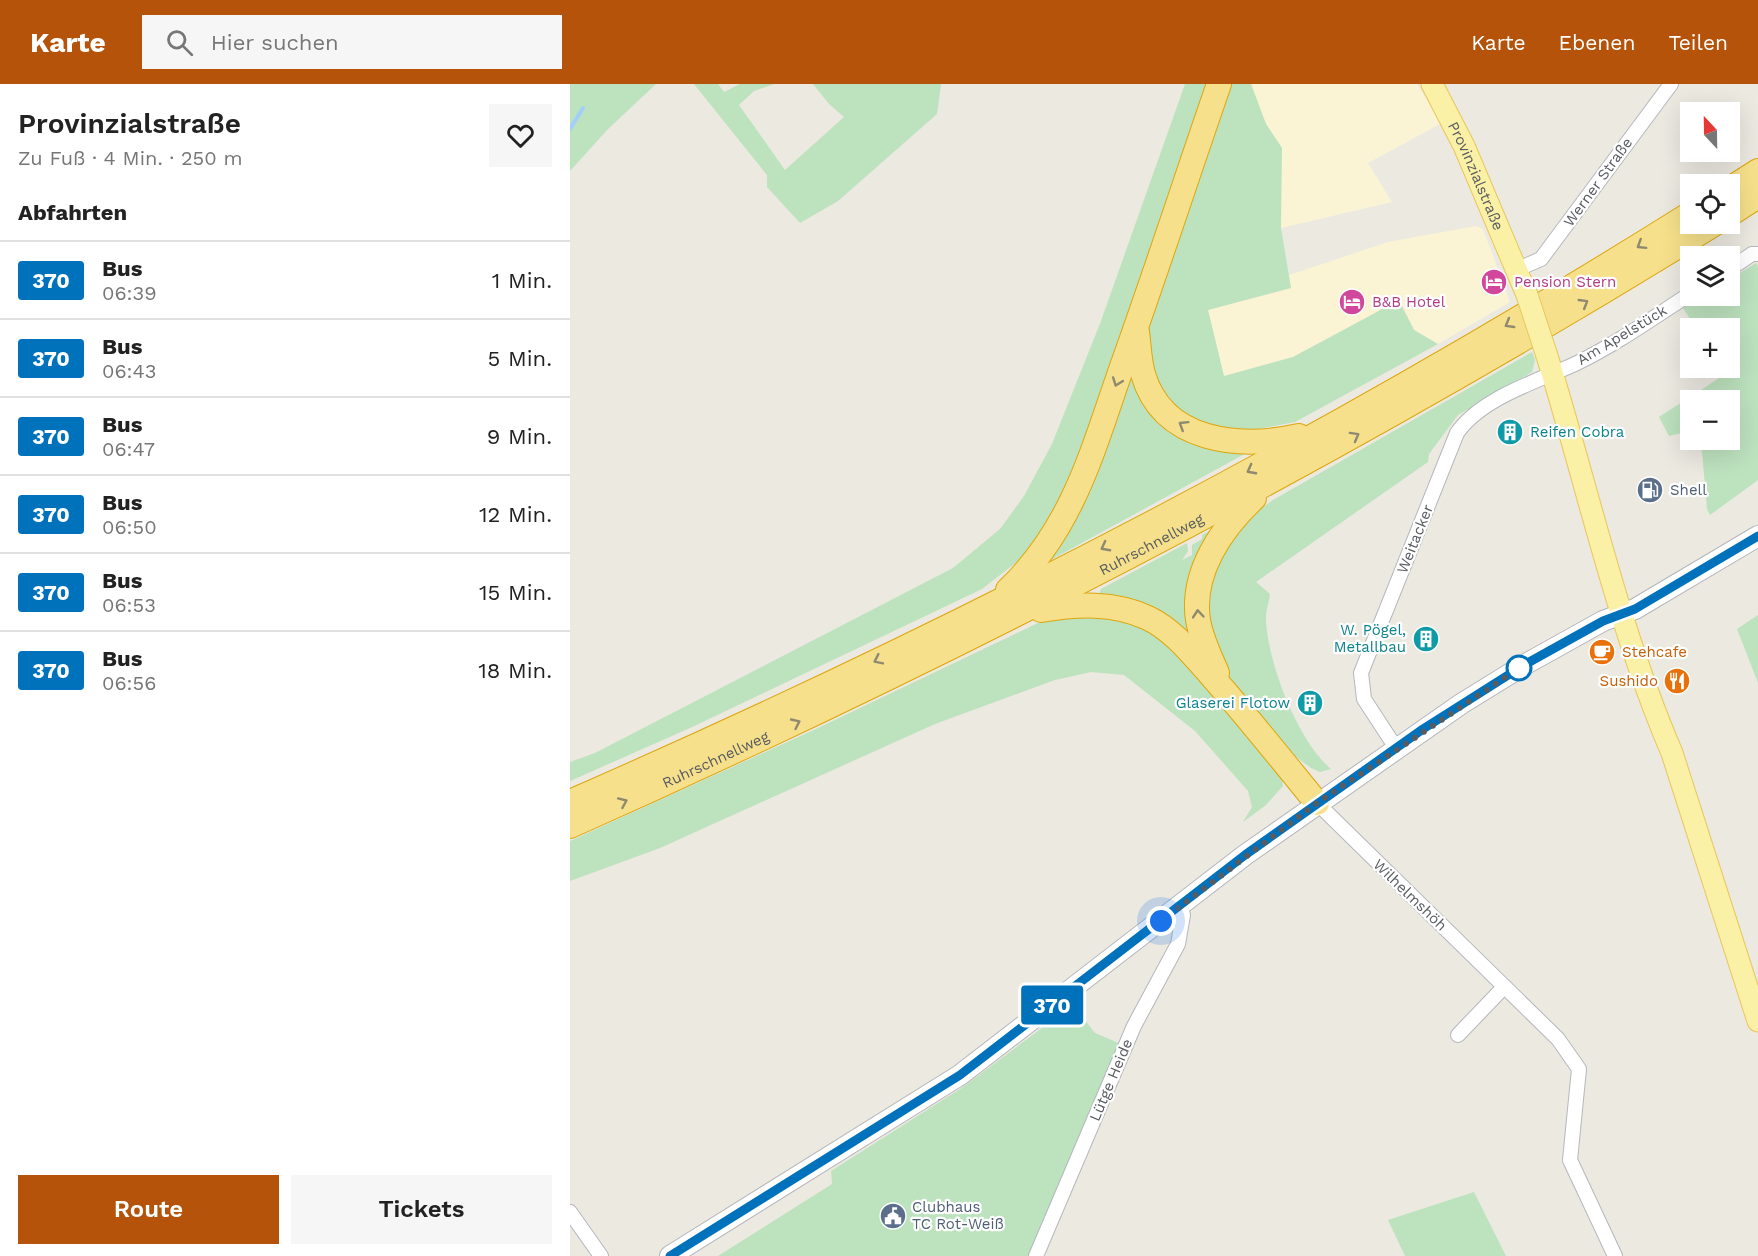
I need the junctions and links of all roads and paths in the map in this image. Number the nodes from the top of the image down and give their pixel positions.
1 (1219, 84) edge
2 (1432, 84) edge
3 (1671, 84) edge
4 (1758, 171) edge
5 (1740, 183) edge
6 (1758, 196) edge
7 (1740, 208) edge
8 (1680, 220) edge
9 (1697, 234) edge
10 (1758, 254) edge
11 (1740, 262) edge
12 (1518, 269) junction
13 (1680, 300) edge
14 (1137, 327) junction
15 (1549, 364) junction
16 (1339, 421) junction
17 (1286, 474) junction
18 (1758, 536) edge
19 (1629, 612) junction
20 (971, 615) junction
21 (1004, 622) junction
22 (1223, 689) junction
23 (1396, 748) junction
24 (570, 801) edge
25 (1317, 803) junction
26 (570, 826) edge
27 (1180, 907) junction
28 (1504, 987) junction
29 (1758, 1021) edge
30 (1458, 1035) dead end
31 (570, 1212) edge
32 (601, 1256) edge
33 (670, 1256) edge
34 (1036, 1256) edge
35 (1615, 1256) edge

1 - 14 highway
2 - 12 main road, Provinzialstraße
3 - 12 street, Werner Straße
4 - 5 highway
6 - 7 highway
8 -> 16 highway, Ruhrschnellweg
17 -> 9 highway, Ruhrschnellweg
10 - 11 street
12 - 15 main road, Provinzialstraße, bridge
13 - 15 street, Am Apelstück
16 -> 14 highway
14 -> 20 highway
15 - 19 main road, Provinzialstraße
15 - 23 street, Weitacker
16 -> 20 highway, Ruhrschnellweg
17 - 21 highway, Ruhrschnellweg
22 -> 17 highway
18 - 19 main road
19 - 23 main road
19 - 29 main road, Provinzialstraße
20 -> 24 highway, Ruhrschnellweg
21 - 22 highway
26 -> 21 highway, Ruhrschnellweg
22 - 25 highway
23 - 25 main road
25 - 27 main road
25 - 28 street, Wilhelmshöh
27 - 33 main road
27 - 34 street, Lütge Heide
28 - 30 street
28 - 35 street, Wilhelmshöh
31 - 32 street

